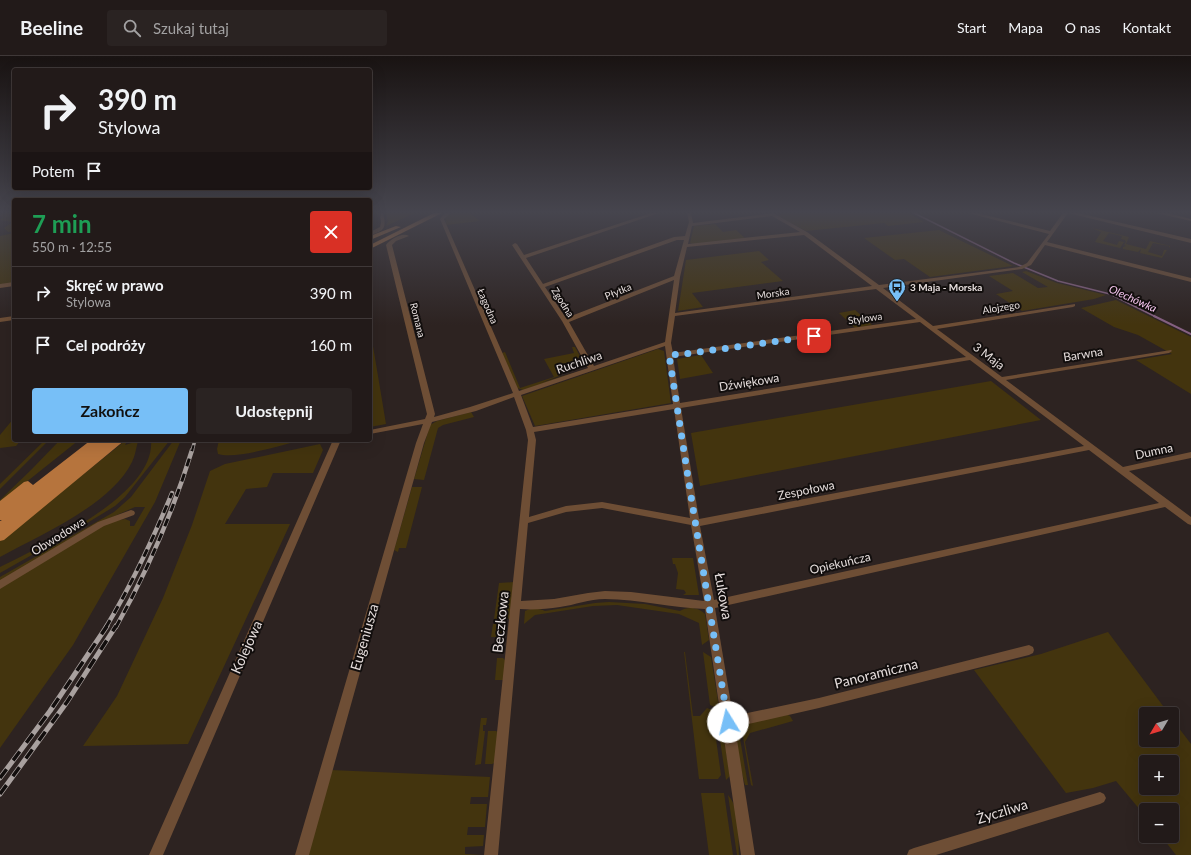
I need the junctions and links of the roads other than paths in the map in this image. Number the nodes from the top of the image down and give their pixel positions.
1 (390, 250) edge
2 (455, 250) edge
3 (519, 250) edge
4 (544, 250) edge
5 (642, 250) edge
6 (683, 250) edge
7 (828, 250) edge
8 (1038, 250) edge
9 (1073, 250) edge
10 (524, 257) junction
11 (677, 277) junction
12 (1191, 280) edge
13 (12, 284) edge
14 (0, 286) edge
15 (543, 286) junction
16 (878, 287) junction
17 (1073, 305) dead end
18 (671, 315) junction
19 (12, 318) edge
20 (0, 320) edge
21 (921, 320) junction
22 (565, 321) junction
23 (932, 328) junction
24 (668, 343) junction
25 (1169, 351) dead end
26 (669, 355) junction
27 (972, 358) junction
28 (592, 369) junction
29 (1000, 379) junction
30 (517, 395) junction
31 (677, 405) junction
32 (428, 420) junction
33 (530, 430) junction
34 (372, 432) edge
35 (83, 442) edge
36 (94, 442) edge
37 (106, 442) edge
38 (118, 442) edge
39 (336, 442) edge
40 (1092, 447) junction
41 (1191, 455) edge
42 (1122, 470) junction
43 (1167, 504) junction
44 (0, 507) edge
45 (131, 514) dead end
46 (0, 516) edge
47 (525, 521) junction
48 (1191, 522) edge
49 (696, 523) junction
50 (0, 527) edge
51 (0, 537) edge
52 (0, 585) edge
53 (516, 605) junction
54 (710, 605) junction
55 (1029, 650) dead end
56 (728, 722) junction
57 (1100, 798) dead end
58 (156, 855) edge
59 (302, 855) edge
60 (491, 855) edge
61 (748, 855) edge
62 (914, 855) edge

1 - 32 street, Romana
2 - 30 street, Łagodna
3 - 10 street, Zgodna
4 - 10 street
5 - 15 street
6 - 11 street
7 - 16 street, 3 Maja
8 - 16 street, Morska
9 - 12 street
10 - 15 street, Zgodna
11 - 18 street
11 - 22 street, Płytka
13 - 14 street
15 - 22 street, Zgodna
16 - 18 street, Morska
16 - 21 street, 3 Maja
17 - 23 street, Alojzego
18 - 24 street
19 - 20 street
21 - 23 street, 3 Maja
21 - 26 street, Stylowa
22 - 28 street, Zgodna
23 - 27 street, 3 Maja
24 - 26 street, Łukowa
24 - 28 street, Ruchliwa
25 - 29 street, Barwna
26 - 31 street, Łukowa
27 - 29 street, 3 Maja
27 - 31 street, Dźwiękowa
28 - 30 street, Ruchliwa
29 - 40 street, 3 Maja
30 - 32 street, Ruchliwa
30 - 33 street, Beczkowa
31 - 33 street, Dźwiękowa
31 - 49 street, Łukowa
32 - 34 street, Ruchliwa
32 - 59 street, Eugeniusza
33 - 47 street, Beczkowa
35 - 44 main road
36 - 46 main road
37 - 50 main road
38 - 51 main road
39 - 58 street, Kolejowa
40 - 42 street, 3 Maja
40 - 49 street, Zespołowa
41 - 42 street, Dumna
42 - 43 street, 3 Maja
43 - 48 street, 3 Maja
43 - 54 street, Opiekuńcza
45 - 52 street, Obwodowa
47 - 49 street, Zespołowa
47 - 53 street, Beczkowa
49 - 54 street, Łukowa
53 - 54 street, Opiekuńcza
53 - 60 street, Beczkowa
54 - 56 street, Łukowa
55 - 56 street, Panoramiczna
56 - 61 street, Łukowa
57 - 62 street, Życzliwa

